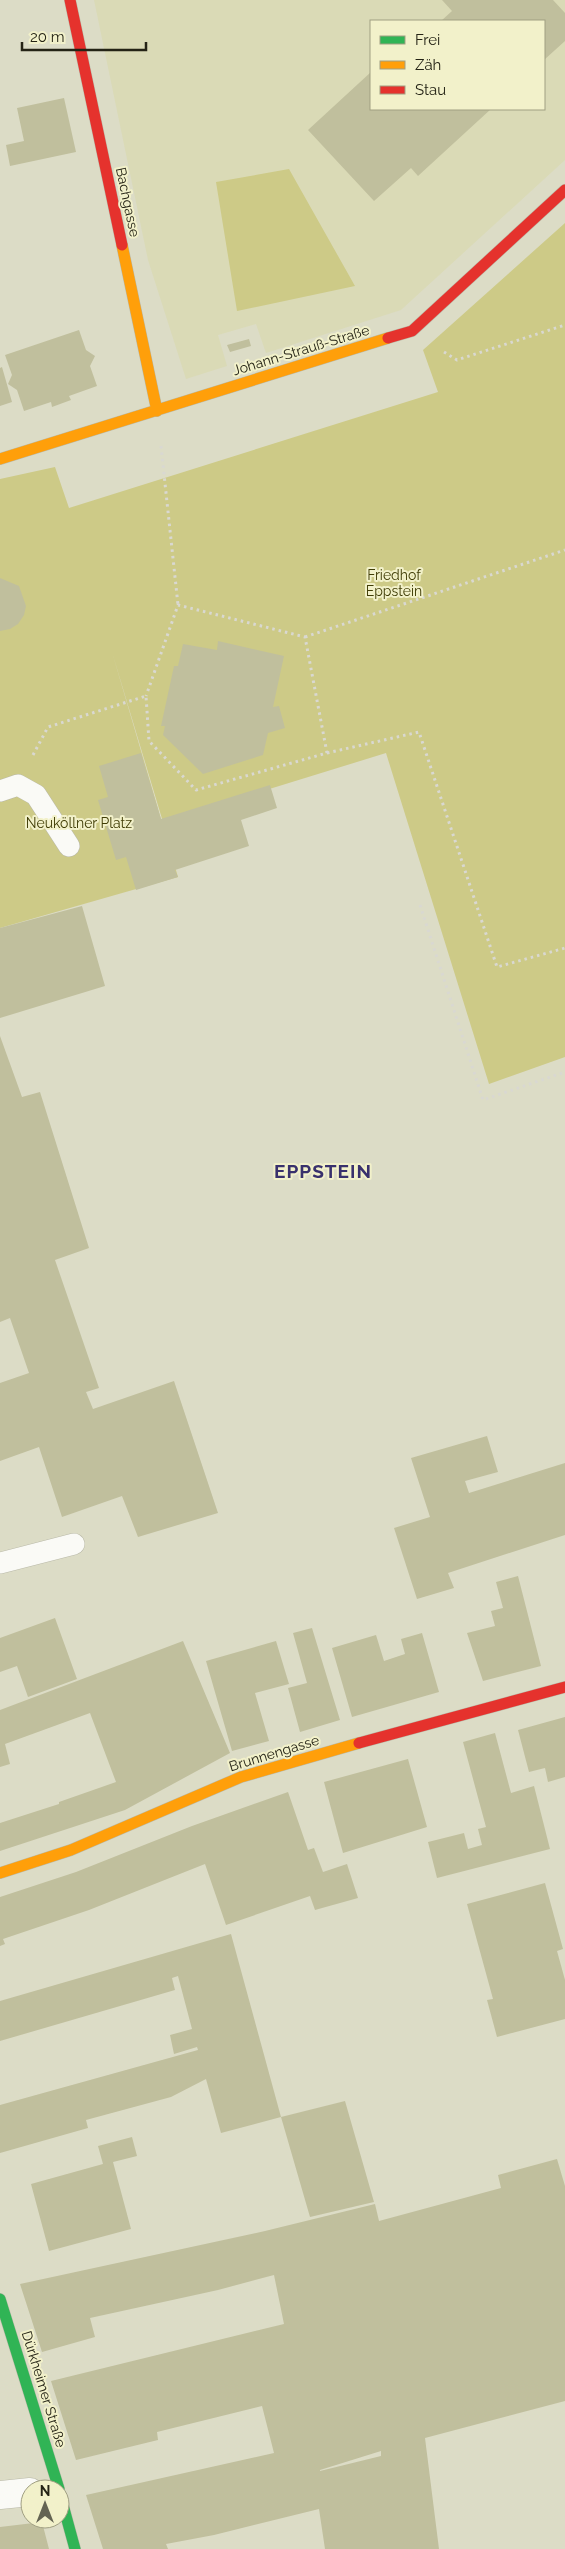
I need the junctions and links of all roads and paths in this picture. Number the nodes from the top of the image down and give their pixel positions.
1 (70, 0) edge
2 (565, 190) edge
3 (565, 325) edge
4 (412, 331) junction
5 (157, 411) junction
6 (0, 459) edge
7 (565, 550) edge
8 (178, 605) junction
9 (305, 637) junction
10 (146, 696) junction
11 (327, 752) junction
12 (9, 788) edge
13 (69, 846) dead end
14 (420, 905) dead end
15 (565, 948) edge
16 (565, 1072) edge
17 (74, 1544) dead end
18 (0, 1563) edge
19 (565, 1687) edge
20 (0, 1873) edge
21 (0, 2299) edge
22 (56, 2479) edge
23 (20, 2493) edge
24 (0, 2495) edge
25 (70, 2529) edge
26 (75, 2549) edge

1 - 5 street, Bachgasse
2 - 4 street, Johann-Strauß-Straße
3 - 4 path
4 - 5 street, Johann-Strauß-Straße
5 - 6 street, Johann-Strauß-Straße
5 - 8 path
7 - 9 path
8 - 9 path
8 - 10 path
9 - 11 path
10 - 11 path
10 - 12 path
11 - 15 path
12 - 13 lane
14 - 16 path
17 - 18 lane
19 - 20 street, Brunnengasse
21 - 22 street, Dürkheimer Straße
23 - 24 street
25 - 26 street

